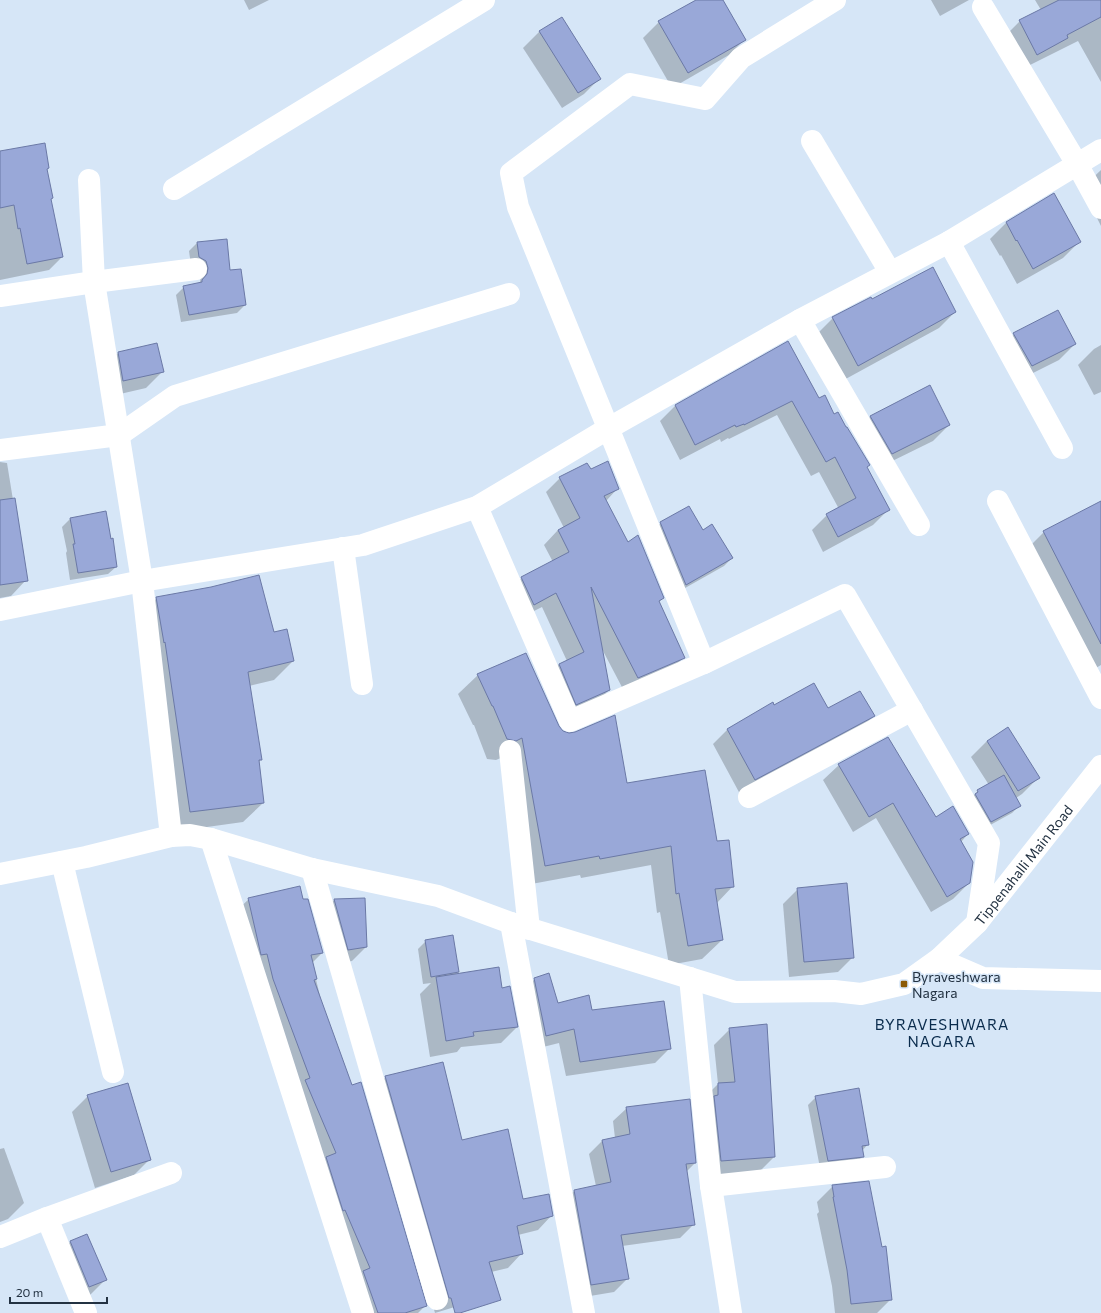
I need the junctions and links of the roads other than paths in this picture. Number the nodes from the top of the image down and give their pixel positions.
1 (484, 0) edge
2 (835, 0) edge
3 (983, 7) dead end
4 (812, 141) dead end
5 (1101, 150) edge
6 (1078, 164) junction
7 (89, 180) dead end
8 (174, 189) dead end
9 (1101, 208) edge
10 (949, 242) junction
11 (196, 269) dead end
12 (890, 272) junction
13 (94, 282) junction
14 (509, 294) dead end
15 (0, 296) edge
16 (800, 320) junction
17 (609, 428) junction
18 (118, 435) junction
19 (1062, 448) dead end
20 (0, 450) edge
21 (998, 501) dead end
22 (477, 507) junction
23 (919, 525) dead end
24 (343, 548) junction
25 (142, 580) junction
26 (0, 610) edge
27 (704, 663) junction
28 (362, 684) dead end
29 (1101, 698) edge
30 (912, 710) junction
31 (510, 751) dead end
32 (1101, 766) edge
33 (749, 797) dead end
34 (171, 836) junction
35 (211, 839) junction
36 (62, 862) junction
37 (312, 869) junction
38 (0, 874) edge
39 (977, 923) junction
40 (520, 926) junction
41 (939, 959) junction
42 (690, 978) junction
43 (1101, 981) edge
44 (112, 1072) dead end
45 (885, 1166) dead end
46 (172, 1174) dead end
47 (711, 1186) junction
48 (47, 1218) junction
49 (0, 1237) edge
50 (437, 1299) dead end
51 (86, 1313) edge
52 (363, 1313) edge
53 (584, 1313) edge
54 (731, 1313) edge

1 - 8 street
2 - 17 street
3 - 6 street
4 - 12 street
5 - 6 street
6 - 9 street
6 - 10 street
7 - 13 street
10 - 12 street
10 - 19 street
11 - 13 street
12 - 16 street
13 - 15 street
13 - 18 street
14 - 18 street
16 - 17 street
16 - 23 street
17 - 22 street
17 - 27 street
18 - 20 street
18 - 25 street
21 - 29 street
22 - 24 street
22 - 27 street
24 - 25 street
24 - 28 street
25 - 26 street
25 - 34 street
27 - 30 street
30 - 33 street
30 - 39 street
31 - 40 street
32 - 39 street, Tippenahalli Main Road
34 - 35 street, Tippenahalli Main Road
34 - 36 street, Tippenahalli Main Road
35 - 37 street, Tippenahalli Main Road
35 - 52 street
36 - 38 street, Tippenahalli Main Road
36 - 44 street
37 - 40 street, Tippenahalli Main Road
37 - 50 street
39 - 41 street, Tippenahalli Main Road
40 - 42 street, Tippenahalli Main Road
40 - 53 street
41 - 42 street, Tippenahalli Main Road
41 - 43 street
42 - 47 street
45 - 47 street
46 - 48 street
47 - 54 street
48 - 49 street
48 - 51 street

